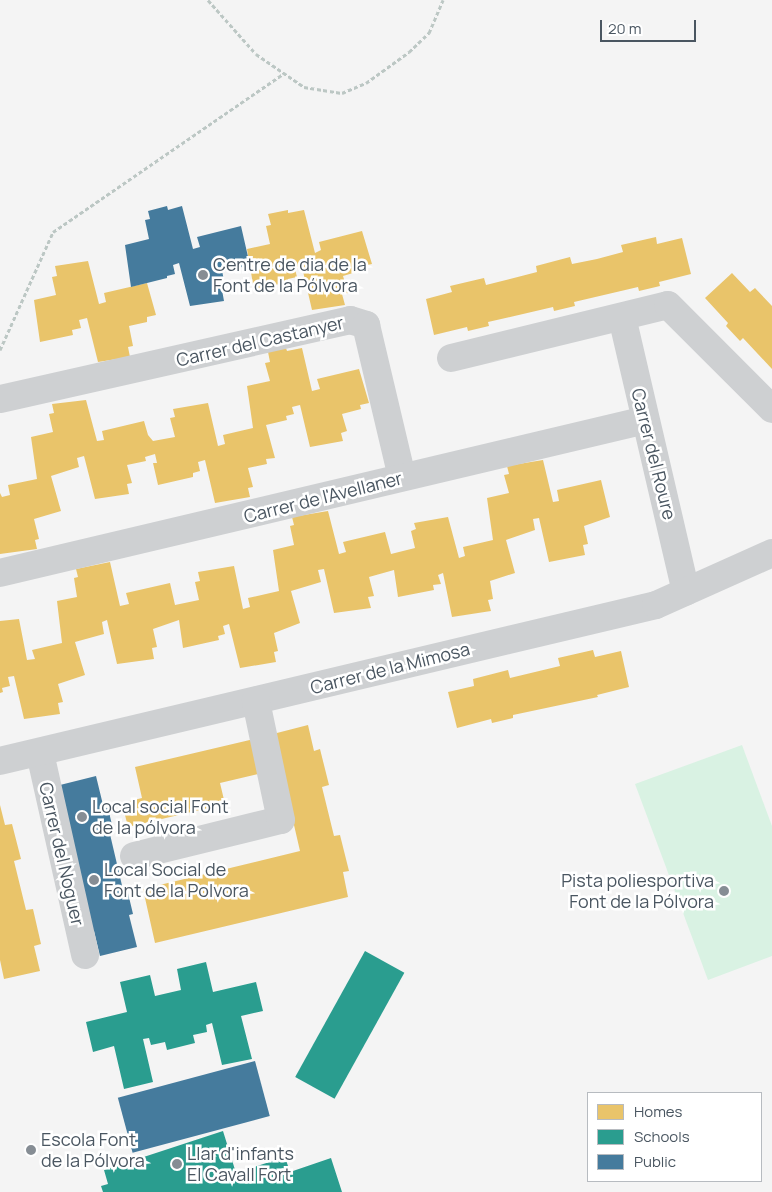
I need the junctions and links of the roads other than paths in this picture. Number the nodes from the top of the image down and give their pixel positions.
1 (622, 317) junction
2 (451, 358) dead end
3 (0, 399) edge
4 (772, 409) edge
5 (646, 420) junction
6 (402, 478) junction
7 (772, 554) edge
8 (0, 573) edge
9 (686, 592) junction
10 (256, 701) junction
11 (40, 753) junction
12 (0, 762) edge
13 (134, 856) dead end
14 (85, 956) dead end

1 - 2 street
1 - 4 street
1 - 5 street, Carrer del Roure
3 - 6 street, Carrer del Castanyer
5 - 6 street, Carrer de l'Avellaner
5 - 9 street, Carrer del Roure
6 - 8 street, Carrer de l'Avellaner
7 - 9 street, Carrer de la Mimosa
9 - 10 street, Carrer de la Mimosa
10 - 11 street, Carrer de la Mimosa
10 - 13 street
11 - 12 street, Carrer de la Mimosa
11 - 14 street, Carrer del Noguer

